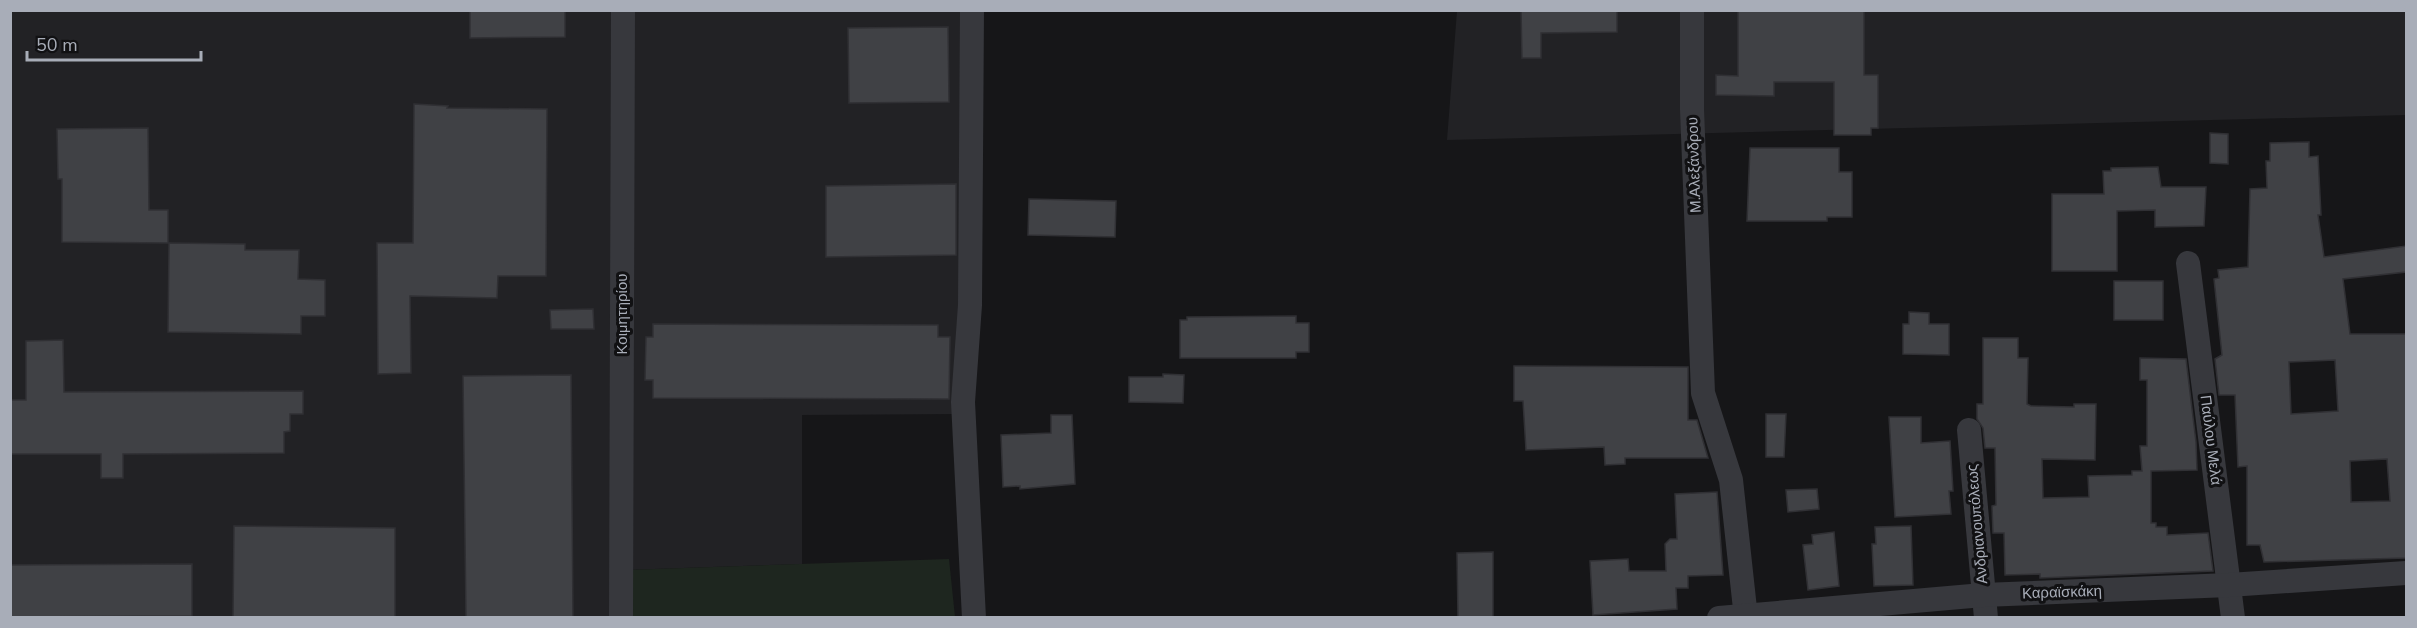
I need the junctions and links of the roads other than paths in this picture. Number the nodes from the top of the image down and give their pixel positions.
1 (623, 10) edge
2 (972, 10) edge
3 (1692, 10) edge
4 (2188, 263) dead end
5 (1969, 430) dead end
6 (2406, 573) edge
7 (2229, 585) junction
8 (1984, 606) edge
9 (1745, 616) edge
10 (621, 618) edge
11 (974, 618) edge
12 (1719, 618) edge
13 (2233, 618) edge

1 - 10 street, Κοιμητηρίου
2 - 11 street
3 - 9 street, Μ.Αλεξάνδρου
4 - 7 street, Παύλου Μελά
5 - 8 street, Ανδριανουπόλεως
6 - 7 street, Καραϊσκάκη
7 - 8 street, Καραϊσκάκη
7 - 13 street, Παύλου Μελά
8 - 9 street, Καραϊσκάκη
9 - 12 street, Καραϊσκάκη

